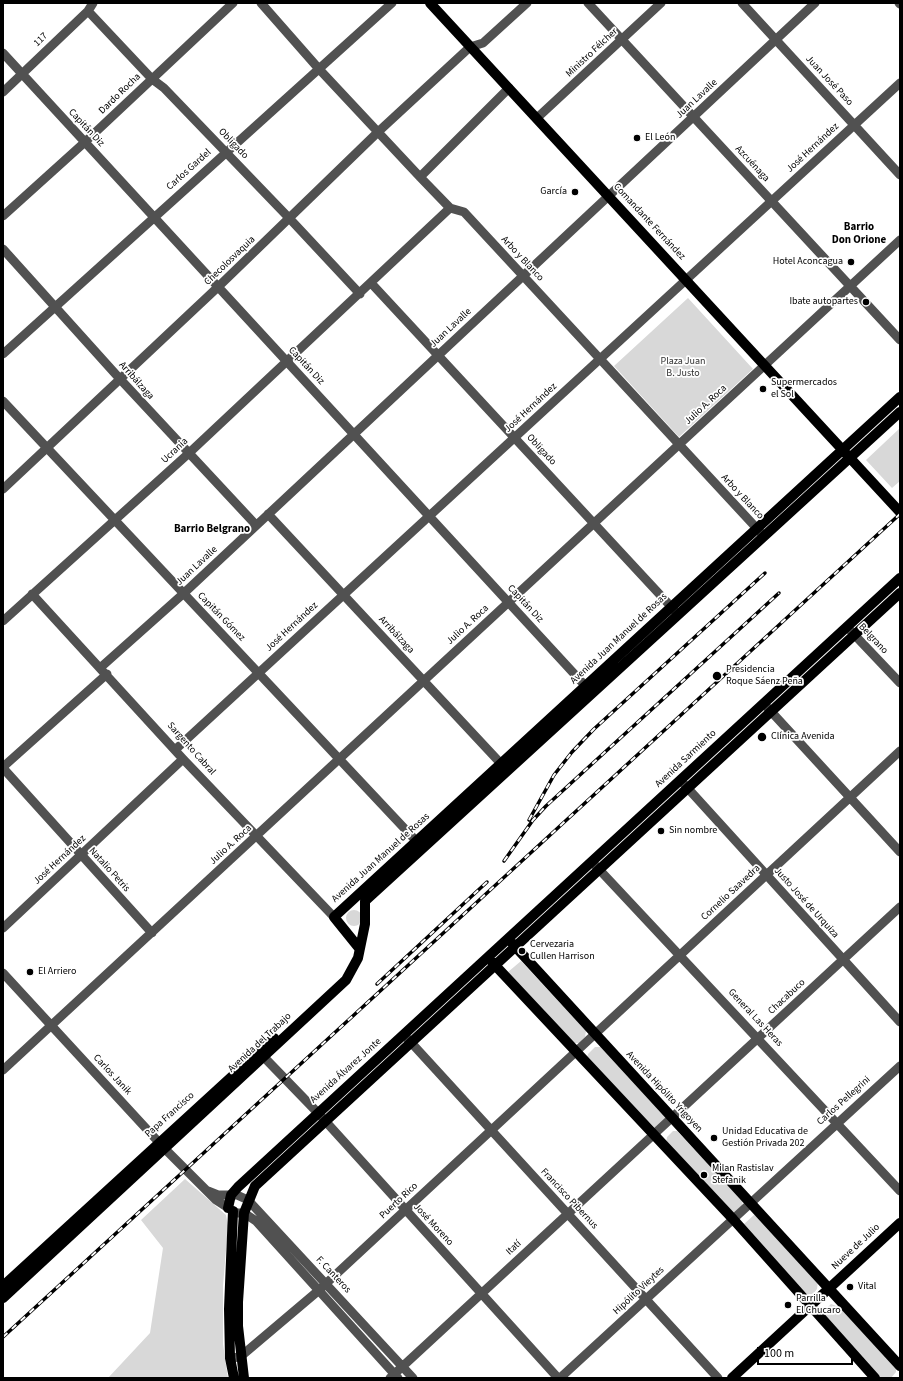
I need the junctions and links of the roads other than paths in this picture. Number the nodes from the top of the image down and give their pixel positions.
1 (233, 3) edge
2 (261, 3) edge
3 (392, 3) edge
4 (430, 3) edge
5 (527, 3) edge
6 (588, 3) edge
7 (662, 3) edge
8 (742, 3) edge
9 (815, 3) edge
10 (92, 5) edge
11 (775, 39) junction
12 (622, 40) junction
13 (470, 47) junction
14 (3, 53) edge
15 (319, 69) junction
16 (22, 74) junction
17 (152, 79) junction
18 (900, 83) edge
19 (509, 88) junction
20 (3, 92) edge
21 (694, 117) junction
22 (536, 118) junction
23 (855, 125) junction
24 (378, 132) junction
25 (85, 142) junction
26 (225, 152) junction
27 (900, 175) edge
28 (420, 177) junction
29 (608, 196) junction
30 (771, 202) junction
31 (450, 208) junction
32 (3, 216) edge
33 (154, 217) junction
34 (290, 219) junction
35 (900, 240) edge
36 (3, 248) edge
37 (523, 276) junction
38 (686, 280) junction
39 (372, 283) junction
40 (850, 286) junction
41 (218, 287) junction
42 (360, 294) junction
43 (55, 307) junction
44 (900, 340) edge
45 (3, 354) edge
46 (438, 355) junction
47 (600, 359) junction
48 (286, 362) junction
49 (764, 366) junction
50 (120, 379) junction
51 (900, 397) edge
52 (3, 402) edge
53 (900, 412) edge
54 (354, 434) junction
55 (515, 438) junction
56 (679, 445) junction
57 (46, 448) junction
58 (842, 450) junction
59 (188, 454) junction
60 (850, 458) junction
61 (3, 489) edge
62 (900, 512) edge
63 (268, 514) junction
64 (429, 516) junction
65 (114, 522) junction
66 (594, 523) junction
67 (256, 525) junction
68 (760, 533) junction
69 (900, 578) edge
70 (900, 593) edge
71 (32, 594) junction
72 (183, 594) junction
73 (344, 595) junction
74 (508, 603) junction
75 (675, 611) junction
76 (5, 615) edge
77 (847, 627) junction
78 (855, 635) junction
79 (104, 671) junction
80 (259, 673) junction
81 (424, 681) junction
82 (900, 683) edge
83 (589, 690) junction
84 (764, 704) junction
85 (771, 712) junction
86 (176, 749) junction
87 (900, 751) edge
88 (183, 758) junction
89 (340, 759) junction
90 (3, 767) edge
91 (505, 767) junction
92 (681, 780) junction
93 (687, 789) junction
94 (849, 797) junction
95 (257, 835) junction
96 (420, 845) junction
97 (900, 852) edge
98 (82, 856) junction
99 (592, 861) junction
100 (600, 870) junction
101 (766, 876) junction
102 (352, 901) junction
103 (364, 904) junction
104 (900, 907) edge
105 (334, 917) junction
106 (365, 924) junction
107 (3, 928) edge
108 (152, 933) junction
109 (348, 933) junction
110 (508, 939) junction
111 (359, 948) junction
112 (516, 948) junction
113 (680, 954) junction
114 (488, 958) junction
115 (843, 960) junction
116 (496, 966) junction
117 (3, 973) edge
118 (900, 1022) edge
119 (52, 1026) junction
120 (404, 1035) junction
121 (594, 1035) junction
122 (759, 1038) junction
123 (411, 1043) junction
124 (576, 1051) junction
125 (261, 1054) junction
126 (900, 1066) edge
127 (3, 1070) edge
128 (318, 1113) junction
129 (672, 1118) junction
130 (325, 1122) junction
131 (836, 1122) junction
132 (491, 1131) junction
133 (653, 1135) junction
134 (162, 1145) junction
135 (207, 1190) junction
136 (900, 1191) edge
137 (231, 1194) junction
138 (248, 1200) junction
139 (750, 1203) junction
140 (230, 1209) junction
141 (404, 1211) junction
142 (244, 1213) junction
143 (568, 1214) junction
144 (733, 1219) junction
145 (900, 1223) edge
146 (326, 1283) junction
147 (3, 1286) edge
148 (828, 1289) junction
149 (318, 1291) junction
150 (481, 1294) junction
151 (3, 1298) edge
152 (646, 1299) junction
153 (810, 1307) junction
154 (235, 1357) junction
155 (900, 1366) edge
156 (403, 1367) junction
157 (394, 1377) edge
158 (234, 1378) edge
159 (244, 1378) edge
160 (413, 1378) edge
161 (559, 1378) edge
162 (718, 1378) edge
163 (732, 1378) edge
164 (875, 1378) edge

1 - 17 street, Dardo Rocha
2 - 15 street, Arbo y Blanco
3 - 15 street, Carlos Gardel
4 - 13 main road, Comandante Fernández
5 - 13 street, Checolosvaquia
6 - 12 street, Azcuénaga
7 - 12 street, Ministro Félcher
8 - 11 street, Juan José Paso
9 - 11 street, Juan Lavalle
10 - 16 street, 117
10 - 17 street, Obligado
11 - 21 street, Juan Lavalle
11 - 23 street, Juan José Paso
12 - 21 street, Azcuénaga
12 - 22 street, Ministro Félcher
13 - 19 main road, Comandante Fernández
13 - 24 street, Checolosvaquia
14 - 16 street, Capitán Diz
15 - 24 street, Arbo y Blanco
15 - 26 street, Carlos Gardel
16 - 20 street, 117
16 - 25 street, Capitán Diz
17 - 25 street, Dardo Rocha
17 - 26 street, Obligado
18 - 23 street, José Hernández
19 - 22 main road, Comandante Fernández
19 - 28 street
21 - 29 street, Juan Lavalle
21 - 30 street, Azcuénaga
22 - 29 main road, Comandante Fernández
23 - 27 street, Juan José Paso
23 - 30 street, José Hernández
24 - 28 street, Arbo y Blanco
24 - 34 street, Checolosvaquia
25 - 32 street, Dardo Rocha
25 - 33 street, Capitán Diz
26 - 33 street, Carlos Gardel
26 - 34 street, Obligado
28 - 31 street, Arbo y Blanco
29 - 37 street, Juan Lavalle
29 - 38 main road, Comandante Fernández
30 - 38 street, José Hernández
30 - 40 street, Azcuénaga
31 - 37 street, Arbo y Blanco
31 - 39 street
33 - 41 street, Capitán Diz
33 - 43 street, Carlos Gardel
34 - 41 street, Checolosvaquia
34 - 42 street, Obligado
35 - 40 street, Julio A. Roca
36 - 43 street, Arribálzaga
37 - 46 street, Juan Lavalle
37 - 47 street, Arbo y Blanco
38 - 47 street, José Hernández
38 - 49 main road, Comandante Fernández
39 - 42 street
39 - 46 street, Obligado
40 - 44 street, Azcuénaga
40 - 49 street, Julio A. Roca
41 - 48 street, Capitán Diz
41 - 50 street, Checolosvaquia
42 - 48 street, Ucrania
43 - 45 street, Carlos Gardel
43 - 50 street, Arribálzaga
46 - 54 street, Juan Lavalle
46 - 55 street, Obligado
47 - 55 street, José Hernández
47 - 56 street, Arbo y Blanco
48 - 54 street, Capitán Diz
48 - 59 street, Ucrania
49 - 56 street, Julio A. Roca
49 - 58 main road, Comandante Fernández
50 - 57 street, Checolosvaquia
50 - 59 street, Arribálzaga
51 - 58 main road, Avenida Juan Manuel de Rosas
52 - 57 street, Capitán Gómez
53 - 60 main road, Avenida Juan Manuel de Rosas
54 - 63 street, Juan Lavalle
54 - 64 street, Capitán Diz
55 - 64 street, José Hernández
55 - 66 street, Obligado
56 - 66 street, Julio A. Roca
56 - 68 street, Arbo y Blanco
57 - 61 street, Checolosvaquia
57 - 65 street, Capitán Gómez
58 - 60 main road, Comandante Fernández
58 - 68 main road, Avenida Juan Manuel de Rosas
59 - 65 street, Ucrania
59 - 67 street, Arribálzaga
60 - 62 main road, Comandante Fernández
60 - 68 main road, Avenida Juan Manuel de Rosas
63 - 67 street, Juan Lavalle
63 - 73 street, Arribálzaga
64 - 73 street, José Hernández
64 - 74 street, Capitán Diz
65 - 71 street, Ucrania
65 - 72 street, Capitán Gómez
66 - 74 street, Julio A. Roca
66 - 75 street, Obligado
67 - 72 street, Juan Lavalle
68 - 75 main road, Avenida Juan Manuel de Rosas
69 - 77 main road, Avenida Sarmiento
70 - 78 main road
71 - 76 street, Ucrania
71 - 79 street, Sargento Cabral
72 - 79 street, Juan Lavalle
72 - 80 street, Capitán Gómez
73 - 80 street, José Hernández
73 - 81 street, Arribálzaga
74 - 81 street, Julio A. Roca
74 - 83 street, Capitán Diz
75 - 83 main road, Avenida Juan Manuel de Rosas
77 - 78 street, Belgrano
77 - 84 main road, Avenida Sarmiento
78 - 82 street, Belgrano
78 - 85 main road
79 - 86 street, Sargento Cabral
79 - 90 street, Juan Lavalle
80 - 86 street, José Hernández
80 - 89 street, Capitán Gómez
81 - 89 street, Julio A. Roca
81 - 91 street, Arribálzaga
83 - 91 main road, Avenida Juan Manuel de Rosas
84 - 85 street
84 - 92 main road, Avenida Sarmiento
85 - 93 main road
85 - 94 street
86 - 88 street, Sargento Cabral
87 - 94 street, Cornelio Saavedra
88 - 95 street, Sargento Cabral
88 - 98 street, José Hernández
89 - 95 street, Julio A. Roca
89 - 96 street, Capitán Gómez
90 - 98 street, Natalio Petris
91 - 96 main road, Avenida Juan Manuel de Rosas
92 - 93 street, Justo José de Urquiza
92 - 99 main road, Avenida Sarmiento
93 - 100 main road
93 - 101 street, Justo José de Urquiza
94 - 97 street
94 - 101 street, Cornelio Saavedra
95 - 105 street, Sargento Cabral
95 - 108 street, Julio A. Roca
96 - 102 main road, Avenida Juan Manuel de Rosas
96 - 103 main road, Avenida Juan Manuel de Rosas
98 - 107 street, José Hernández
98 - 108 street, Natalio Petris
99 - 100 street, General Las Heras
99 - 110 main road, Avenida Sarmiento
100 - 112 main road
100 - 113 street, General Las Heras
101 - 113 street, Cornelio Saavedra
101 - 115 street, Justo José de Urquiza
102 - 103 main road
102 - 105 main road, Avenida Juan Manuel de Rosas
103 - 106 main road
104 - 115 street, Chacabuco
105 - 109 main road, Avenida Juan Manuel de Rosas
106 - 109 main road
106 - 111 main road
108 - 119 street, Julio A. Roca
109 - 111 main road, Avenida Juan Manuel de Rosas
110 - 112 main road, Avenida Hipólito Yrigoyen
110 - 114 main road, Avenida Sarmiento
111 - 125 main road, Avenida del Trabajo
112 - 116 main road
112 - 121 main road, Avenida Hipólito Yrigoyen
113 - 121 street, Cornelio Saavedra
113 - 122 street, General Las Heras
114 - 116 main road
114 - 120 main road, Avenida Álvarez Jonte
115 - 118 street, Justo José de Urquiza
115 - 122 street, Chacabuco
116 - 123 main road
116 - 124 main road
117 - 119 street, Carlos Janik
119 - 127 street, Julio A. Roca
119 - 134 street, Carlos Janik
120 - 123 street, Francisco Pibernus
120 - 128 main road, Avenida Álvarez Jonte
121 - 124 street, Cornelio Saavedra
121 - 129 main road, Avenida Hipólito Yrigoyen
122 - 129 street, Chacabuco
122 - 131 street, General Las Heras
123 - 130 main road
123 - 132 street, Francisco Pibernus
124 - 132 street, Puerto Rico
124 - 133 main road
125 - 128 street, José Moreno
125 - 134 main road, Avenida del Trabajo
126 - 131 street, Carlos Pellegrini
128 - 130 street, José Moreno
128 - 137 main road, Avenida Álvarez Jonte
129 - 133 street, Chacabuco
129 - 139 main road, Avenida Hipólito Yrigoyen
130 - 138 main road
130 - 141 street, José Moreno
131 - 136 street, General Las Heras
131 - 139 street, Carlos Pellegrini
132 - 141 street, Puerto Rico
132 - 143 street, Francisco Pibernus
133 - 143 street, Itatí
133 - 144 main road
134 - 135 street, Carlos Janik
134 - 147 main road, Papa Francisco
134 - 151 main road
135 - 137 street
135 - 140 street, Carlos Janik
137 - 138 street, F. Canteros
137 - 140 main road
138 - 142 main road
138 - 146 street, F. Canteros
139 - 144 street, Carlos Pellegrini
139 - 148 main road, Avenida Hipólito Yrigoyen
140 - 142 street
140 - 154 main road
141 - 146 street, Puerto Rico
141 - 150 street, José Moreno
142 - 149 street
142 - 154 main road
143 - 150 street, Itatí
143 - 152 street, Francisco Pibernus
144 - 152 street, Hipólito Vieytes
144 - 153 main road
145 - 148 main road, Nueve de Julio
146 - 149 street, Puerto Rico
146 - 156 street, F. Canteros
148 - 153 main road, Nueve de Julio
148 - 155 main road, Avenida Hipólito Yrigoyen
149 - 154 street, Puerto Rico
149 - 157 street
150 - 156 street, Itatí
150 - 161 street, José Moreno
152 - 161 street, Hipólito Vieytes
152 - 162 street, Francisco Pibernus
153 - 163 main road, Nueve de Julio
153 - 164 main road
154 - 158 main road
154 - 159 main road
156 - 157 street, Itatí
156 - 160 street, F. Canteros

